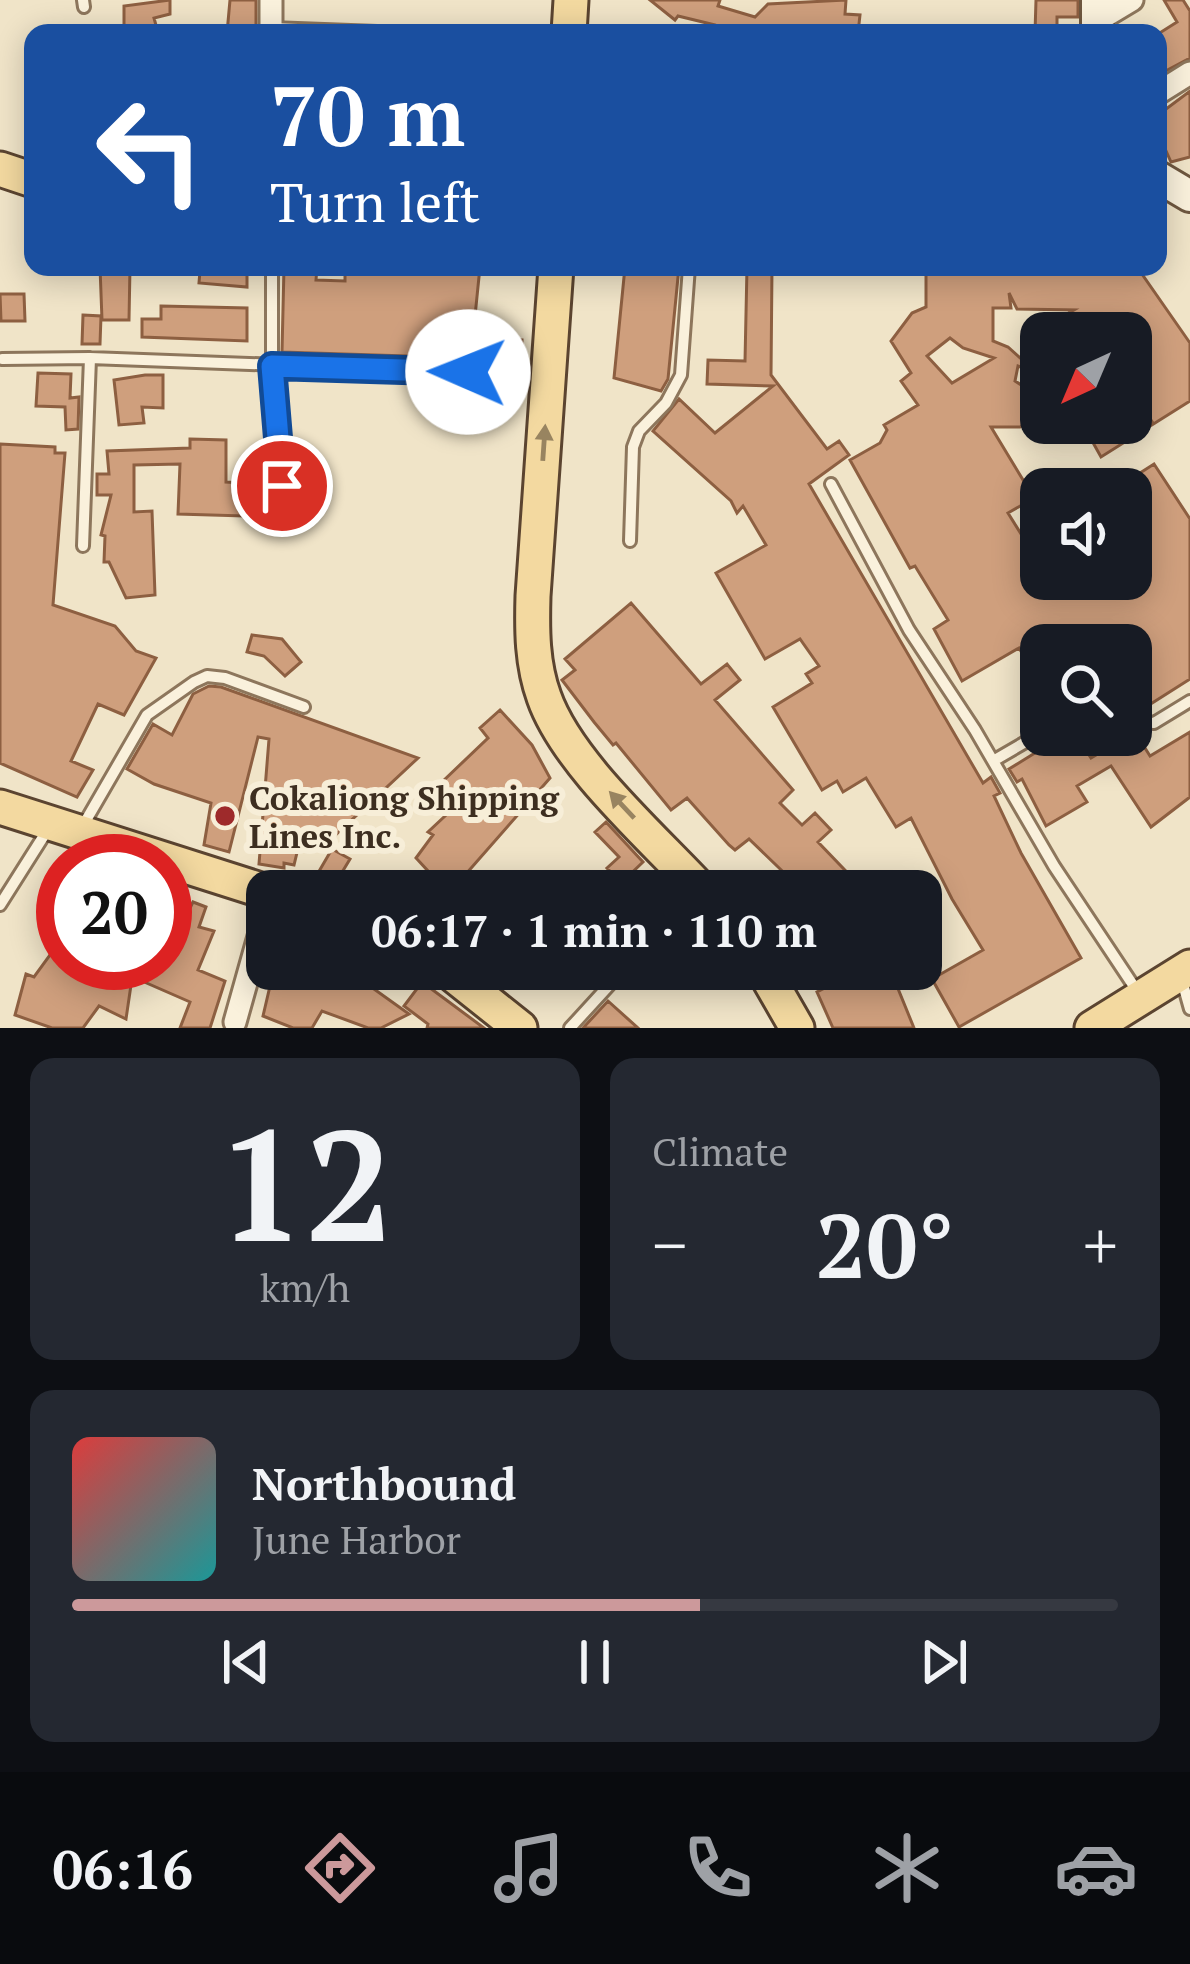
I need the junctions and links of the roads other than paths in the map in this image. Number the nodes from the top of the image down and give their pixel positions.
1 (1132, 0) edge
2 (1097, 18) edge
3 (272, 276) edge
4 (555, 276) edge
5 (688, 276) edge
6 (90, 358) junction
7 (2, 359) edge
8 (272, 366) junction
9 (468, 372) dead end
10 (831, 484) dead end
11 (285, 526) dead end
12 (630, 541) dead end
13 (83, 546) dead end
14 (1190, 700) edge
15 (304, 707) dead end
16 (1152, 723) edge
17 (1020, 745) edge
18 (993, 760) junction
19 (0, 807) edge
20 (65, 827) junction
21 (683, 870) edge
22 (246, 885) edge
23 (0, 905) edge
24 (1185, 970) edge
25 (246, 983) edge
26 (472, 990) edge
27 (605, 990) edge
28 (775, 990) edge
29 (1141, 998) junction
30 (1190, 1009) edge
31 (235, 1022) dead end
32 (520, 1028) edge
33 (570, 1028) edge
34 (797, 1028) edge
35 (1092, 1028) edge

1 - 2 street
3 - 8 lane
21 -> 4 main road
5 - 12 lane
6 - 7 lane
6 - 8 lane
6 - 13 lane
8 - 9 lane
8 - 11 lane
10 - 18 lane
14 - 16 lane
15 - 20 lane
17 - 18 lane
18 - 29 lane
19 - 20 main road
20 - 22 main road
20 - 23 lane
24 - 29 main road
24 - 30 lane
25 - 31 street
26 - 32 main road
27 - 33 lane
28 - 34 main road
29 - 35 main road

